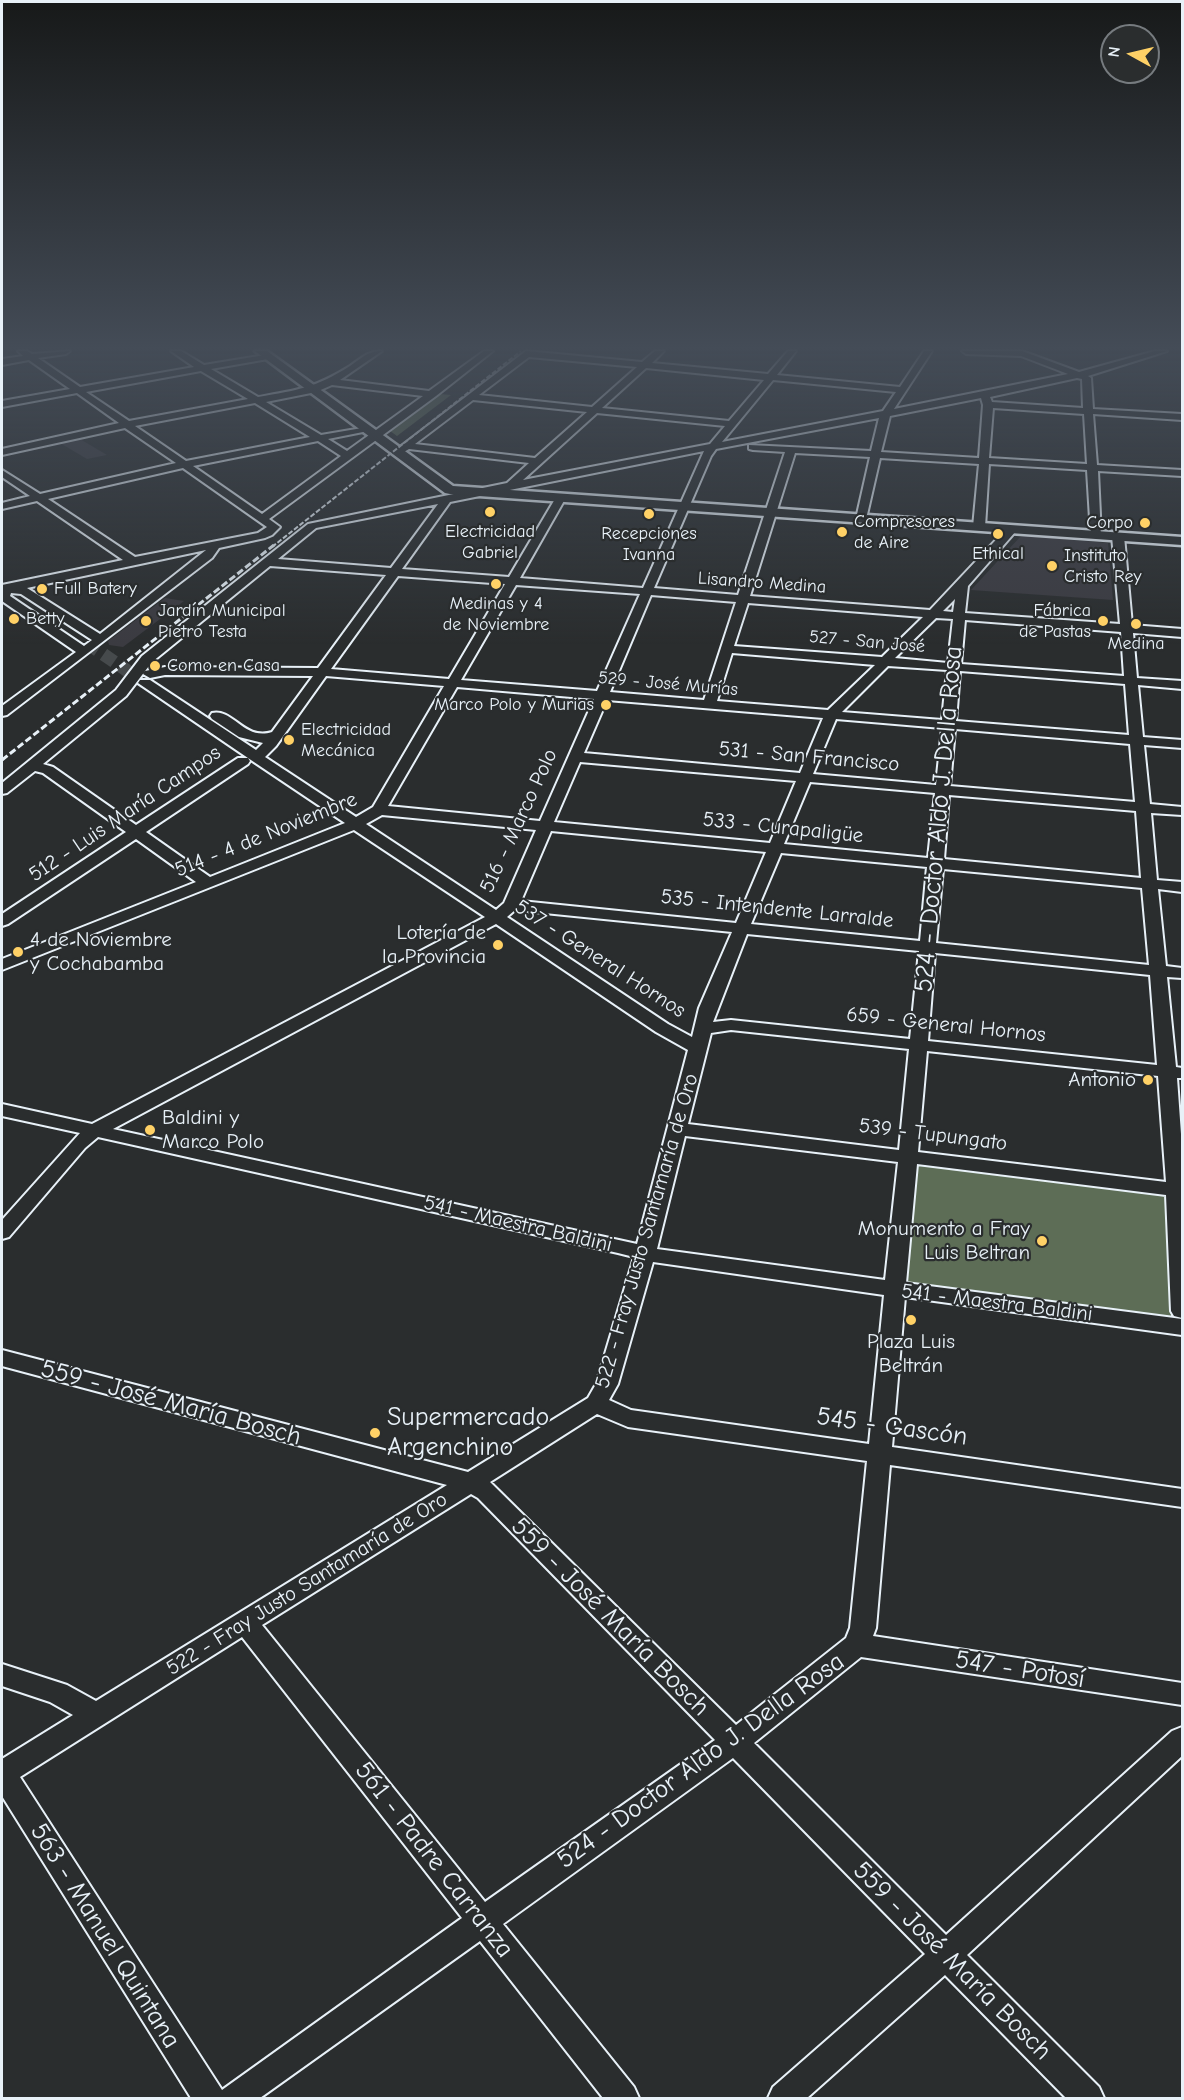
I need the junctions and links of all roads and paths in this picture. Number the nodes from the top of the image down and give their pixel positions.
1 (165, 449) edge
2 (260, 449) edge
3 (338, 449) edge
4 (355, 449) edge
5 (392, 449) edge
6 (404, 449) edge
7 (435, 449) edge
8 (552, 449) edge
9 (705, 449) edge
10 (710, 449) edge
11 (791, 449) joint
12 (876, 449) edge
13 (984, 449) edge
14 (1092, 449) edge
15 (397, 453) junction
16 (875, 454) junction
17 (349, 456) junction
18 (539, 461) junction
19 (983, 461) junction
20 (186, 464) junction
21 (1093, 468) junction
22 (2, 473) edge
23 (1182, 473) edge
24 (534, 481) joint
25 (516, 490) junction
26 (445, 493) junction
27 (39, 497) junction
28 (560, 498) junction
29 (2, 506) edge
30 (684, 507) junction
31 (772, 513) junction
32 (263, 518) junction
33 (861, 519) junction
34 (979, 527) junction
35 (1012, 529) junction
36 (1097, 535) junction
37 (1118, 536) junction
38 (1182, 541) edge
39 (215, 545) junction
40 (133, 561) junction
41 (267, 562) junction
42 (394, 572) junction
43 (513, 582) junction
44 (962, 585) junction
45 (4, 589) edge
46 (647, 592) junction
47 (744, 600) junction
48 (932, 615) junction
49 (958, 616) junction
50 (1125, 628) junction
51 (1182, 633) edge
52 (90, 644) junction
53 (727, 649) junction
54 (884, 662) junction
55 (952, 667) junction
56 (321, 672) junction
57 (144, 676) junction
58 (1132, 681) junction
59 (454, 682) junction
60 (130, 684) junction
61 (1182, 685) edge
62 (602, 696) junction
63 (709, 705) junction
64 (4, 707) edge
65 (831, 715) junction
66 (947, 725) junction
67 (274, 736) junction
68 (1137, 741) junction
69 (1182, 744) edge
70 (576, 757) junction
71 (256, 762) junction
72 (31, 765) junction
73 (804, 778) junction
74 (2, 790) edge
75 (942, 790) junction
76 (1143, 807) junction
77 (379, 810) junction
78 (1182, 811) edge
79 (355, 824) junction
80 (546, 827) junction
81 (136, 834) junction
82 (774, 848) junction
83 (934, 864) junction
84 (207, 882) junction
85 (1150, 884) junction
86 (1182, 887) edge
87 (511, 905) junction
88 (496, 917) junction
89 (2, 921) edge
90 (740, 928) junction
91 (928, 946) junction
92 (2, 965) edge
93 (1157, 970) junction
94 (1182, 973) edge
95 (705, 1028) junction
96 (919, 1044) junction
97 (698, 1048) junction
98 (1175, 1072) edge
99 (2, 1110) edge
100 (678, 1130) junction
101 (94, 1131) junction
102 (909, 1156) junction
103 (1179, 1189) edge
104 (2, 1232) edge
105 (645, 1254) junction
106 (896, 1290) junction
107 (1182, 1311) edge
108 (1182, 1327) edge
109 (2, 1358) edge
110 (596, 1404) junction
111 (880, 1454) junction
112 (471, 1482) junction
113 (1182, 1498) edge
114 (245, 1622) junction
115 (857, 1645) junction
116 (2, 1675) edge
117 (1182, 1694) edge
118 (96, 1714) junction
119 (1182, 1740) edge
120 (734, 1742) junction
121 (2, 1773) edge
122 (482, 1921) junction
123 (946, 1955) junction
124 (208, 2098) edge
125 (234, 2098) edge
126 (623, 2098) edge
127 (784, 2098) edge
128 (1088, 2098) edge

1 - 20 street
2 - 20 street
3 - 17 street
4 - 17 street
5 - 15 main road
6 - 15 street
7 - 18 street
8 - 18 street
9 - 24 street
10 - 30 street, 516 - Marco Polo
11 - 16 street
11 - 31 street
12 - 16 street
13 - 19 street
14 - 21 street
15 - 26 main road
16 - 19 street
16 - 33 street
17 - 32 street
18 - 25 street
19 - 21 street
19 - 34 street
20 - 27 street
20 - 32 street
21 - 23 street
21 - 36 street
22 - 27 street
24 - 25 main road
25 - 26 main road
25 - 28 main road
26 - 41 street
26 - 42 street, 512 - Luis María Campos
27 - 29 street
27 - 40 street
28 - 30 main road
28 - 43 street, 514 - 4 de Noviembre
30 - 31 main road
30 - 46 street, 516 - Marco Polo
31 - 33 main road
31 - 47 street
32 - 39 street
33 - 34 main road
34 - 35 main road
35 - 36 main road
35 - 44 street, 522 - Fray Justo Santamaría de Oro
36 - 37 main road
37 - 38 main road
37 - 50 street
39 - 40 street
39 - 52 street
40 - 45 street
41 - 42 street, Lisandro Medina
41 - 57 street
42 - 43 street, Lisandro Medina
42 - 56 street, 512 - Luis María Campos
43 - 46 street, Lisandro Medina
43 - 59 street, 514 - 4 de Noviembre
44 - 48 street, 522 - Fray Justo Santamaría de Oro
44 - 49 street, 524 - Doctor Aldo J. Della Rosa
45 - 52 street
45 - 52 street
45 - 52 street
46 - 47 street, Lisandro Medina
46 - 62 street, 516 - Marco Polo
47 - 48 street, Lisandro Medina
47 - 53 street
48 - 49 street, Lisandro Medina
48 - 54 street, 522 - Fray Justo Santamaría de Oro
49 - 50 street, Lisandro Medina
49 - 55 street, 524 - Doctor Aldo J. Della Rosa
50 - 51 street, Lisandro Medina
50 - 58 street
52 - 64 street
53 - 54 street, 527 - San José
53 - 63 street
54 - 55 street, 527 - San José
54 - 65 street, 522 - Fray Justo Santamaría de Oro
55 - 58 street, 527 - San José
55 - 66 street, 524 - Doctor Aldo J. Della Rosa
56 - 57 street, 529 - José Murías
56 - 59 street, 529 - José Murías
56 - 67 street, 512 - Luis María Campos
57 - 60 street
57 - 67 street
57 - 71 street, 537 - General Hornos
58 - 61 street, 527 - San José
58 - 68 street
59 - 62 street, 529 - José Murías
59 - 77 street, 514 - 4 de Noviembre
60 - 71 street, 537 - General Hornos
60 - 72 street
62 - 63 street, 529 - José Murías
62 - 70 street, 516 - Marco Polo
63 - 65 street, 529 - José Murías
65 - 66 street, 529 - José Murías
65 - 73 street, 522 - Fray Justo Santamaría de Oro
66 - 68 street, 529 - José Murías
66 - 75 street, 524 - Doctor Aldo J. Della Rosa
67 - 71 street, 512 - Luis María Campos
68 - 69 street, 529 - José Murías
68 - 76 street
70 - 73 street, 531 - San Francisco
70 - 80 street, 516 - Marco Polo
71 - 79 street, 537 - General Hornos
71 - 81 street, 512 - Luis María Campos
72 - 74 street
72 - 81 street
73 - 75 street, 531 - San Francisco
73 - 82 street, 522 - Fray Justo Santamaría de Oro
75 - 76 street, 531 - San Francisco
75 - 83 street, 524 - Doctor Aldo J. Della Rosa
76 - 78 street, 531 - San Francisco
76 - 85 street
77 - 79 street, 514 - 4 de Noviembre
77 - 80 street, 533 - Curapaligüe
79 - 84 street, 514 - 4 de Noviembre
79 - 88 street, 537 - General Hornos
80 - 82 street, 533 - Curapaligüe
80 - 87 street, 516 - Marco Polo
81 - 84 street
81 - 89 street, 512 - Luis María Campos
82 - 83 street, 533 - Curapaligüe
82 - 90 street, 522 - Fray Justo Santamaría de Oro
83 - 85 street, 533 - Curapaligüe
83 - 91 street, 524 - Doctor Aldo J. Della Rosa
84 - 92 street, 514 - 4 de Noviembre
85 - 86 street, 533 - Curapaligüe
85 - 93 street
87 - 88 street, 516 - Marco Polo
87 - 90 street, 535 - Intendente Larralde
88 - 97 street, 537 - General Hornos
88 - 101 street, 516 - Marco Polo
90 - 91 street, 535 - Intendente Larralde
90 - 95 street, 522 - Fray Justo Santamaría de Oro
91 - 93 street, 535 - Intendente Larralde
91 - 96 street, 524 - Doctor Aldo J. Della Rosa
93 - 94 street, 535 - Intendente Larralde
93 - 98 street
95 - 96 street, 659 - General Hornos
95 - 97 street, 522 - Fray Justo Santamaría de Oro
96 - 98 street, 659 - General Hornos
96 - 102 street, 524 - Doctor Aldo J. Della Rosa
97 - 100 street, 522 - Fray Justo Santamaría de Oro
98 - 103 street
99 - 101 street, 541 - Maestra Baldini
100 - 102 street, 539 - Tupungato
100 - 105 street, 522 - Fray Justo Santamaría de Oro
101 - 104 street, 516 - Marco Polo
101 - 105 street, 541 - Maestra Baldini
102 - 103 street, 539 - Tupungato
102 - 106 street, 524 - Doctor Aldo J. Della Rosa
103 - 107 street
105 - 106 street, 541 - Maestra Baldini
105 - 110 street, 522 - Fray Justo Santamaría de Oro
106 - 108 street, 541 - Maestra Baldini
106 - 111 street, 524 - Doctor Aldo J. Della Rosa
109 - 112 street, 559 - José María Bosch
110 - 111 street, 545 - Gascón
110 - 112 street, 522 - Fray Justo Santamaría de Oro
111 - 113 street, 545 - Gascón
111 - 115 street, 524 - Doctor Aldo J. Della Rosa
112 - 114 street, 522 - Fray Justo Santamaría de Oro
112 - 120 street, 559 - José María Bosch
114 - 118 street, 522 - Fray Justo Santamaría de Oro
114 - 122 street, 561 - Padre Carranza
115 - 117 street, 547 - Potosí
115 - 120 street, 524 - Doctor Aldo J. Della Rosa
116 - 118 street
118 - 121 street, 522 - Fray Justo Santamaría de Oro
119 - 123 street
120 - 122 street, 524 - Doctor Aldo J. Della Rosa
120 - 123 street, 559 - José María Bosch
121 - 124 street, 563 - Manuel Quintana
122 - 125 street, 524 - Doctor Aldo J. Della Rosa
122 - 126 street, 561 - Padre Carranza
123 - 127 street
123 - 128 street, 559 - José María Bosch

